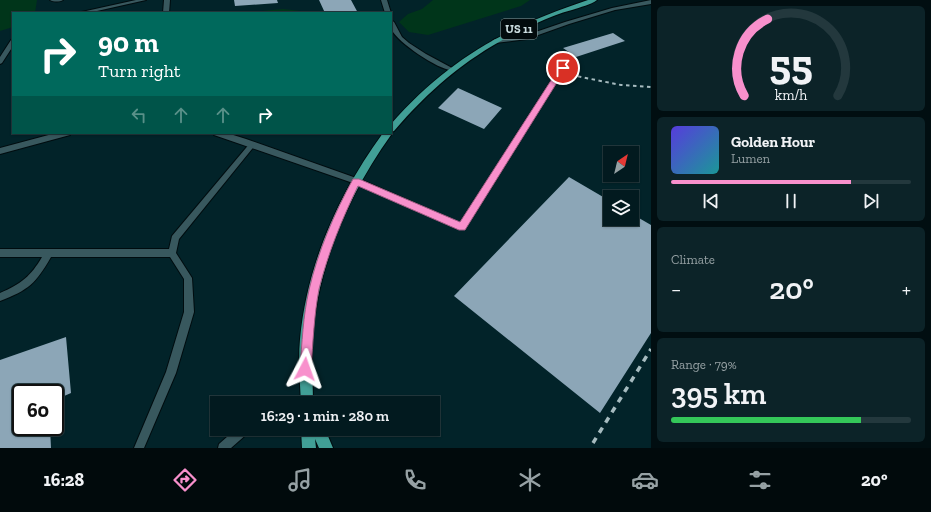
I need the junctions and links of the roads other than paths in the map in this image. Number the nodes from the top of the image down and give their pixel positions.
1 (143, 0) edge
2 (167, 0) edge
3 (384, 0) edge
4 (594, 0) edge
5 (583, 1) edge
6 (651, 2) edge
7 (85, 12) edge
8 (166, 12) edge
9 (388, 12) edge
10 (392, 25) edge
11 (495, 40) junction
12 (12, 42) edge
13 (0, 62) edge
14 (563, 68) dead end
15 (450, 69) junction
16 (392, 129) edge
17 (63, 134) edge
18 (220, 134) edge
19 (387, 134) edge
20 (253, 144) junction
21 (0, 151) edge
22 (356, 181) junction
23 (0, 253) edge
24 (49, 253) junction
25 (172, 253) junction
26 (0, 297) edge
27 (307, 396) edge
28 (236, 436) edge
29 (308, 436) edge
30 (321, 436) edge
31 (139, 448) edge
32 (223, 448) edge
33 (309, 448) edge
34 (326, 448) edge

1 - 7 lane
2 - 8 street
3 - 9 lane
4 - 5 main road, US 11
5 - 11 main road, US 11
6 - 11 lane
10 - 15 lane
11 - 15 main road, US 11
12 - 13 lane
14 - 22 lane
15 - 16 main road, US 11
17 - 21 street
18 - 20 street
19 - 22 main road
20 - 22 street
20 - 25 lane
22 - 27 main road
23 - 24 lane
24 - 25 lane
24 - 26 lane
25 - 31 lane
28 - 32 lane
29 - 33 main road
30 - 34 main road

